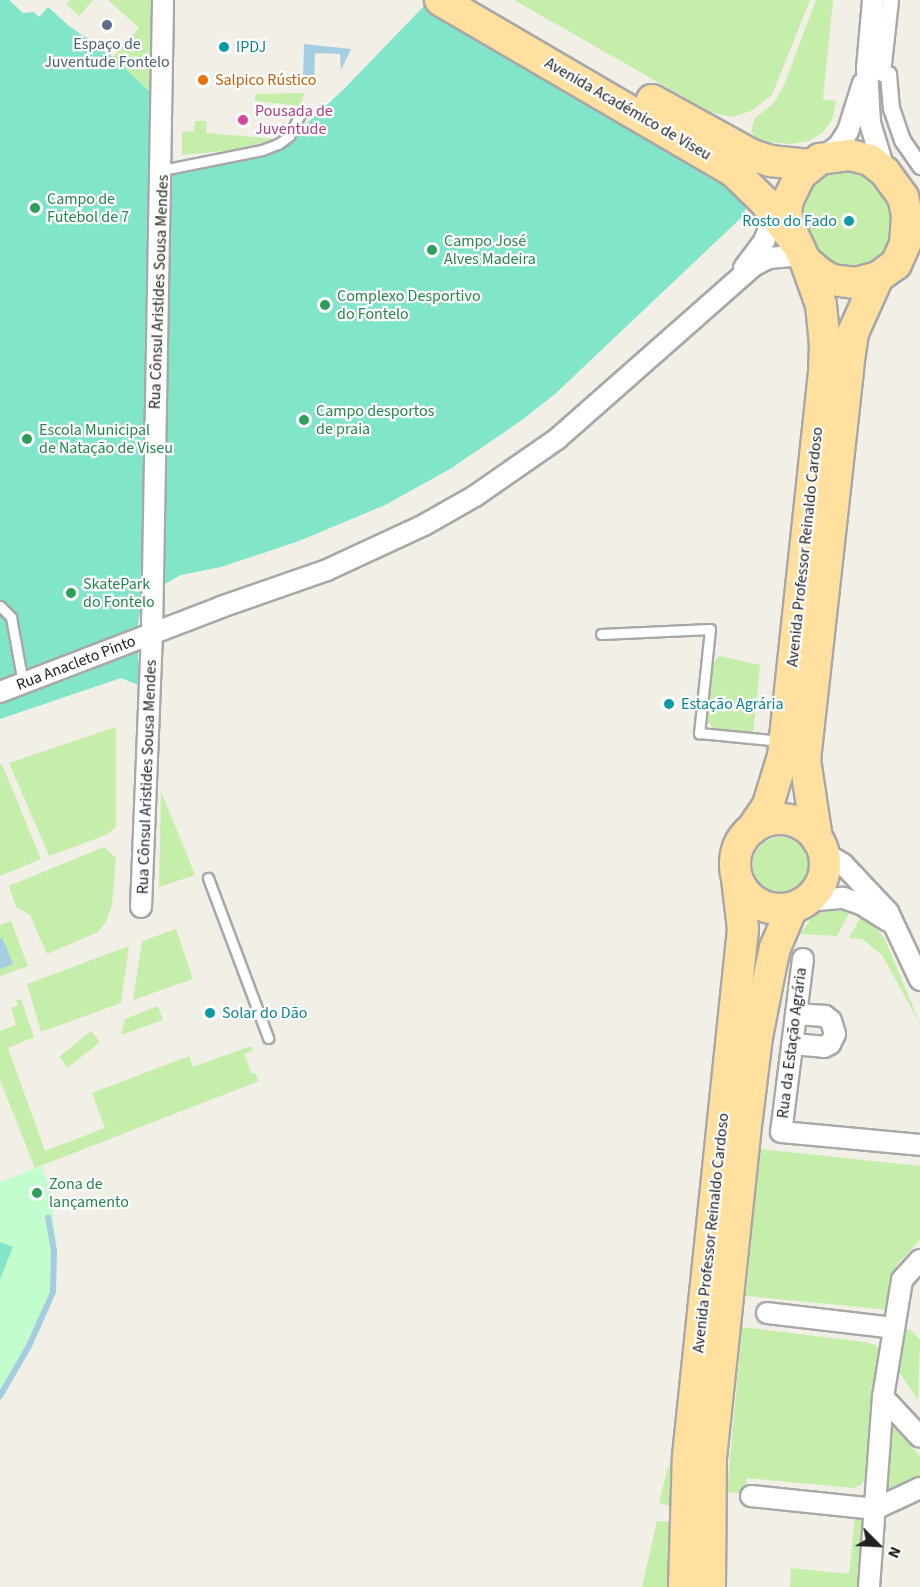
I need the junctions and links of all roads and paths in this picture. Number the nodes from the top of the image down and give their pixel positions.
1 (163, 0) edge
2 (440, 0) edge
3 (480, 0) edge
4 (873, 0) edge
5 (890, 0) edge
6 (867, 69) junction
7 (300, 114) dead end
8 (920, 166) edge
9 (162, 170) junction
10 (808, 170) junction
11 (889, 177) junction
12 (920, 205) edge
13 (769, 220) junction
14 (801, 253) junction
15 (920, 263) edge
16 (883, 274) junction
17 (738, 277) junction
18 (0, 606) edge
19 (152, 633) junction
20 (601, 634) dead end
21 (23, 683) junction
22 (0, 692) edge
23 (784, 741) junction
24 (752, 830) junction
25 (820, 846) junction
26 (208, 878) dead end
27 (737, 879) junction
28 (799, 905) junction
29 (141, 907) dead end
30 (897, 928) junction
31 (803, 959) dead end
32 (920, 980) edge
33 (796, 1014) junction
34 (268, 1038) dead end
35 (792, 1044) junction
36 (920, 1145) edge
37 (920, 1260) edge
38 (767, 1313) dead end
39 (894, 1328) junction
40 (883, 1397) junction
41 (920, 1437) edge
42 (920, 1488) edge
43 (751, 1496) dead end
44 (875, 1509) junction
45 (684, 1587) edge
46 (710, 1587) edge
47 (869, 1587) edge

1 - 9 street, Rua Cônsul Aristides Sousa Mendes
2 - 13 main road, Avenida Académico de Viseu
3 - 10 main road, Avenida Académico de Viseu
4 - 6 street
5 - 8 street
6 - 10 street
6 - 11 street
7 - 9 lane
9 - 19 street, Rua Cônsul Aristides Sousa Mendes
10 - 11 main road
10 - 13 street
10 - 14 main road
11 - 12 main road
11 - 16 main road
13 - 14 main road, Avenida Académico de Viseu
13 - 17 street
14 - 16 main road
14 - 17 street
14 - 23 main road, Avenida Professor Reinaldo Cardoso
15 - 16 main road
16 - 25 main road, Avenida Professor Reinaldo Cardoso
17 - 19 street, Rua Anacleto Pinto
18 - 21 lane
19 - 21 street, Rua Anacleto Pinto
19 - 29 street, Rua Cônsul Aristides Sousa Mendes
20 - 23 lane
21 - 22 street, Rua Anacleto Pinto
23 - 24 main road, Avenida Professor Reinaldo Cardoso
24 - 25 main road
24 - 27 main road
25 - 28 main road
25 - 30 street
26 - 34 lane
27 - 28 main road
27 - 45 main road, Avenida Professor Reinaldo Cardoso
28 - 30 street
28 - 46 main road, Avenida Professor Reinaldo Cardoso
30 - 32 street
31 - 33 street, Rua da Estação Agrária
33 - 35 street, Rua da Estação Agrária
33 - 35 street
35 - 36 street, Rua da Estação Agrária
37 - 39 street
38 - 39 street
39 - 40 street
40 - 41 street
40 - 44 street
42 - 44 street
43 - 44 street
44 - 47 street

